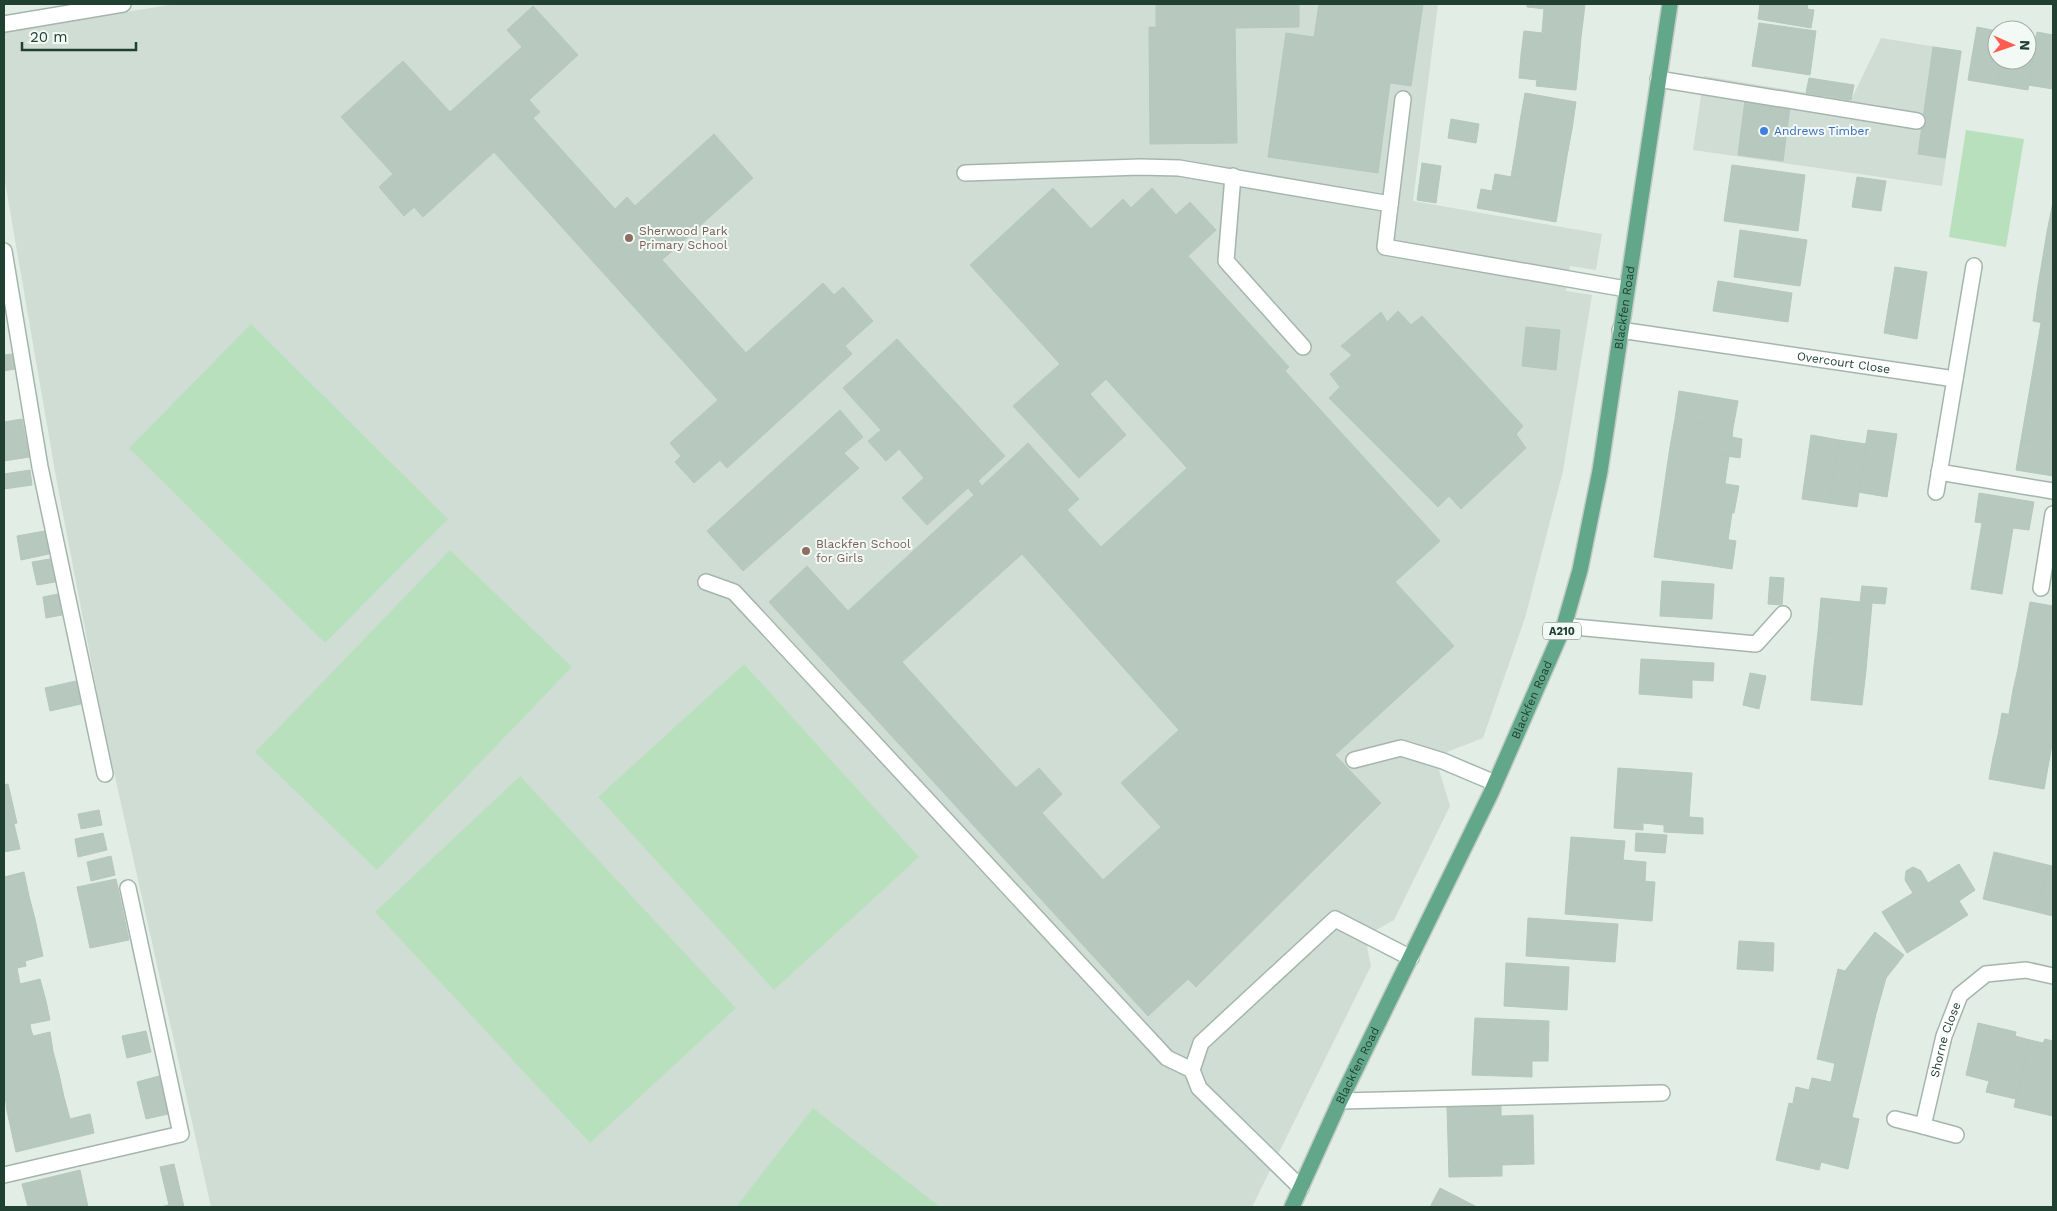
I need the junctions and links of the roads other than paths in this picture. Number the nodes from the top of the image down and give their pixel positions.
1 (123, 4) edge
2 (1670, 4) edge
3 (4, 24) edge
4 (1658, 80) junction
5 (1403, 100) dead end
6 (1917, 121) dead end
7 (965, 174) dead end
8 (1233, 176) junction
9 (1390, 204) junction
10 (4, 251) edge
11 (1974, 266) dead end
12 (1626, 290) junction
13 (1620, 330) junction
14 (1303, 347) dead end
15 (1955, 379) junction
16 (1939, 472) junction
17 (2053, 491) edge
18 (1936, 492) dead end
19 (2053, 514) edge
20 (706, 582) dead end
21 (2041, 588) dead end
22 (1783, 614) dead end
23 (1564, 626) junction
24 (1354, 760) dead end
25 (105, 774) dead end
26 (1495, 783) junction
27 (128, 888) dead end
28 (1410, 958) junction
29 (2053, 976) edge
30 (1192, 1070) junction
31 (1662, 1093) dead end
32 (1340, 1101) junction
33 (1895, 1119) dead end
34 (1924, 1126) junction
35 (1956, 1135) dead end
36 (4, 1175) edge
37 (1301, 1188) junction
38 (1292, 1207) edge

1 - 3 street
2 - 4 main road, Blackfen Road / A210
4 - 6 street
4 - 12 main road, Blackfen Road / A210
5 - 9 street
7 - 8 street
8 - 9 street
8 - 14 street
9 - 12 street
10 - 25 street
11 - 15 street
12 - 13 main road, Blackfen Road / A210
13 - 15 street, Overcourt Close
13 - 23 main road, Blackfen Road / A210
15 - 16 street
16 - 17 street
16 - 18 street
19 - 21 street
20 - 30 street
22 - 23 street
23 - 26 main road, Blackfen Road / A210
24 - 26 street
26 - 28 main road, Blackfen Road / A210
27 - 36 street
28 - 30 street
28 - 32 main road, Blackfen Road / A210
29 - 34 street, Shorne Close
30 - 37 street
31 - 32 street
32 - 37 main road, Blackfen Road / A210
33 - 34 street
34 - 35 street
37 - 38 main road, Blackfen Road / A210

